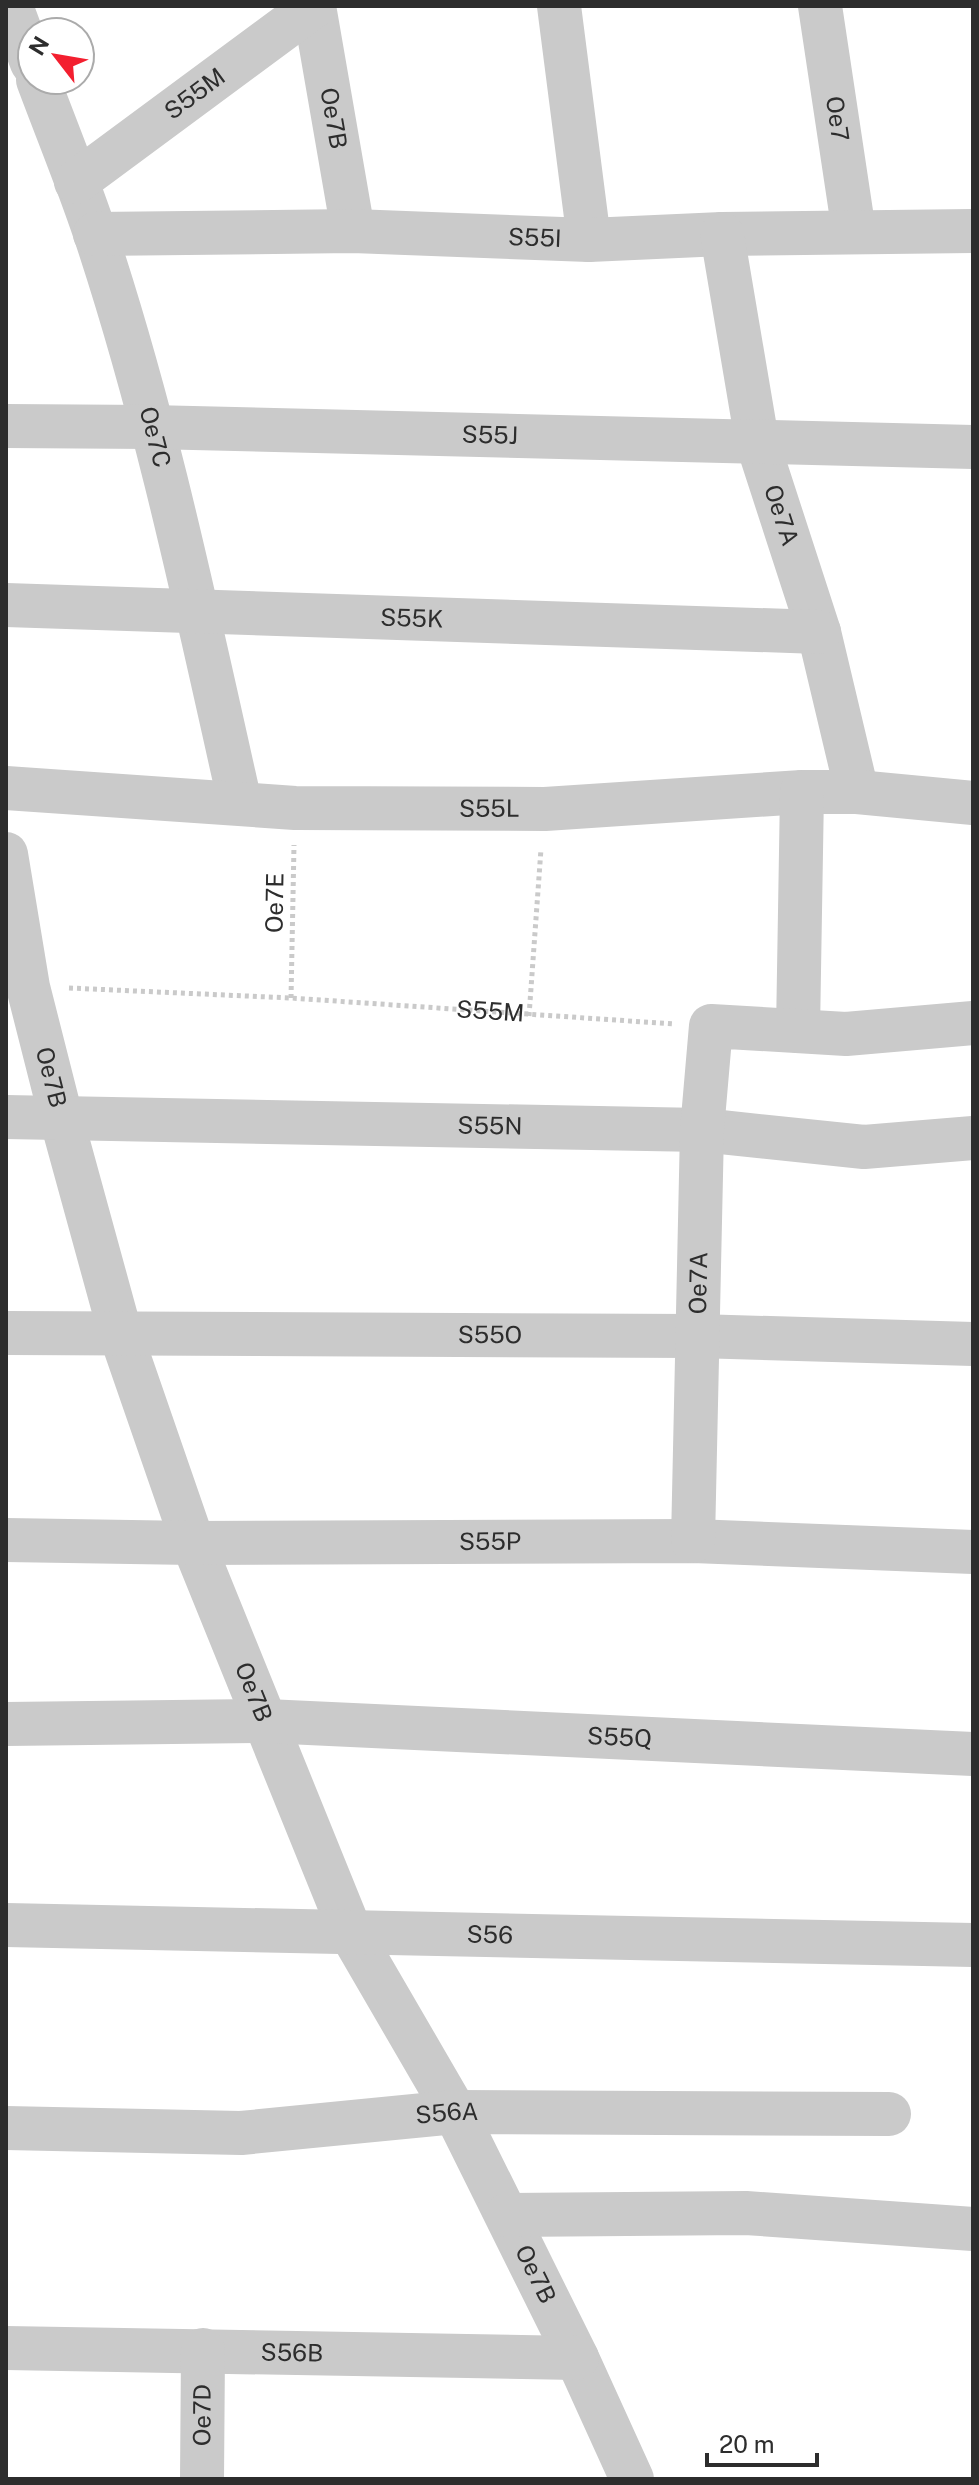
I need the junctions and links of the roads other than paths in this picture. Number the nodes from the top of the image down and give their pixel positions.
1 (314, 6) edge
2 (559, 6) edge
3 (820, 6) edge
4 (44, 96) edge
5 (76, 182) junction
6 (353, 231) junction
7 (973, 231) edge
8 (854, 232) junction
9 (95, 234) junction
10 (722, 234) junction
11 (589, 240) junction
12 (6, 426) edge
13 (151, 427) junction
14 (757, 441) junction
15 (973, 447) edge
16 (6, 605) edge
17 (197, 610) junction
18 (819, 632) junction
19 (6, 788) edge
20 (802, 792) junction
21 (857, 792) junction
22 (240, 803) junction
23 (973, 803) edge
24 (6, 854) edge
25 (17, 986) edge
26 (973, 1023) edge
27 (798, 1031) junction
28 (6, 1117) edge
29 (61, 1117) junction
30 (702, 1130) junction
31 (973, 1138) edge
32 (120, 1332) junction
33 (6, 1333) edge
34 (697, 1336) junction
35 (973, 1344) edge
36 (6, 1540) edge
37 (693, 1541) junction
38 (193, 1543) junction
39 (973, 1552) edge
40 (266, 1721) junction
41 (6, 1724) edge
42 (973, 1754) edge
43 (6, 1925) edge
44 (351, 1933) junction
45 (973, 1945) edge
46 (455, 2112) junction
47 (889, 2114) dead end
48 (6, 2128) edge
49 (507, 2215) junction
50 (973, 2229) edge
51 (6, 2348) edge
52 (203, 2350) junction
53 (577, 2358) junction
54 (202, 2479) edge
55 (632, 2479) edge

1 - 5 street, S55M
1 - 6 street, Oe7B
2 - 11 street
3 - 8 street, Oe7
4 - 5 street, Oe7C
5 - 9 street, Oe7C
6 - 9 street, S55I
6 - 11 street, S55I
7 - 8 street, S55I
8 - 10 street, S55I
9 - 13 street, Oe7C
10 - 11 street, S55I
10 - 14 street, Oe7A
12 - 13 street, S55J
13 - 14 street, S55J
13 - 17 street, Oe7C
14 - 15 street, S55J
14 - 18 street, Oe7A
16 - 17 street, S55K
17 - 18 street, S55K
17 - 22 street, Oe7C
18 - 21 street, Oe7A
19 - 22 street, S55L
20 - 21 street, S55L
20 - 22 street, S55L
20 - 27 street
21 - 23 street, S55L
24 - 25 street, Oe7B
25 - 29 street, Oe7B
26 - 27 street
27 - 30 street, Oe7A
28 - 29 street, S55N
29 - 30 street, S55N
29 - 32 street, Oe7B
30 - 31 street, S55N
30 - 34 street, Oe7A
32 - 33 street, S55O
32 - 34 street, S55O
32 - 38 street, Oe7B
34 - 35 street, S55O
34 - 37 street, Oe7A
36 - 38 street, S55P
37 - 38 street, S55P
37 - 39 street, S55P
38 - 40 street, Oe7B
40 - 41 street
40 - 42 street, S55Q
40 - 44 street, Oe7B
43 - 44 street, S56
44 - 45 street, S56
44 - 46 street, Oe7B
46 - 47 street, S56A
46 - 48 street, S56A
46 - 49 street, Oe7B
49 - 50 street
49 - 53 street, Oe7B
51 - 52 street, S56B
52 - 53 street, S56B
52 - 54 street, Oe7D
53 - 55 street, Oe7B

